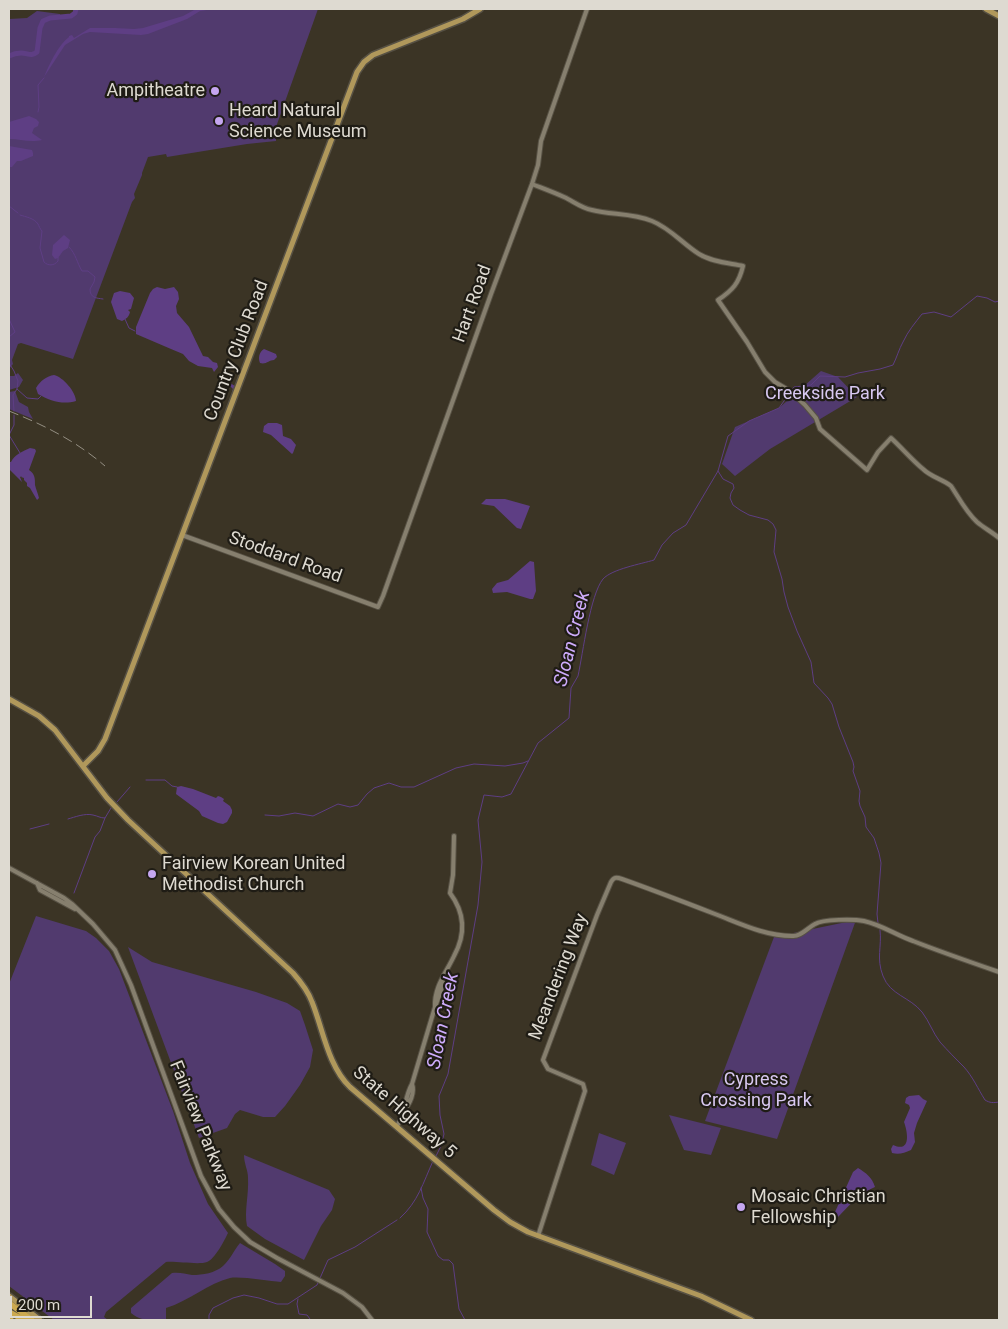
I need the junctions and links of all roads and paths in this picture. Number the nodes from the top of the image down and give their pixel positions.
1 (480, 9) edge
2 (587, 9) edge
3 (986, 9) edge
4 (999, 16) edge
5 (532, 184) junction
6 (182, 535) junction
7 (999, 538) edge
8 (378, 607) joint
9 (9, 698) edge
10 (83, 766) junction
11 (454, 836) dead end
12 (9, 868) edge
13 (999, 972) edge
14 (397, 1126) junction
15 (538, 1236) junction
16 (9, 1296) edge
17 (9, 1303) edge
18 (9, 1312) edge
19 (24, 1320) edge
20 (32, 1320) edge
21 (40, 1320) edge
22 (372, 1320) edge
23 (751, 1320) edge

1 - 6 main road, Country Club Road
2 - 5 street, Hart Road
3 - 4 main road
5 - 7 street
5 - 8 street, Hart Road
6 - 8 street, Stoddard Road
6 - 10 main road, Country Club Road
9 - 10 main road, State Highway 5
10 - 14 main road, State Highway 5
11 - 14 street
12 - 22 street, Fairview Parkway
13 - 15 street, Meandering Way
14 - 15 main road, State Highway 5
15 - 23 main road, State Highway 5
16 - 21 main road
17 - 20 highway
18 - 19 highway

